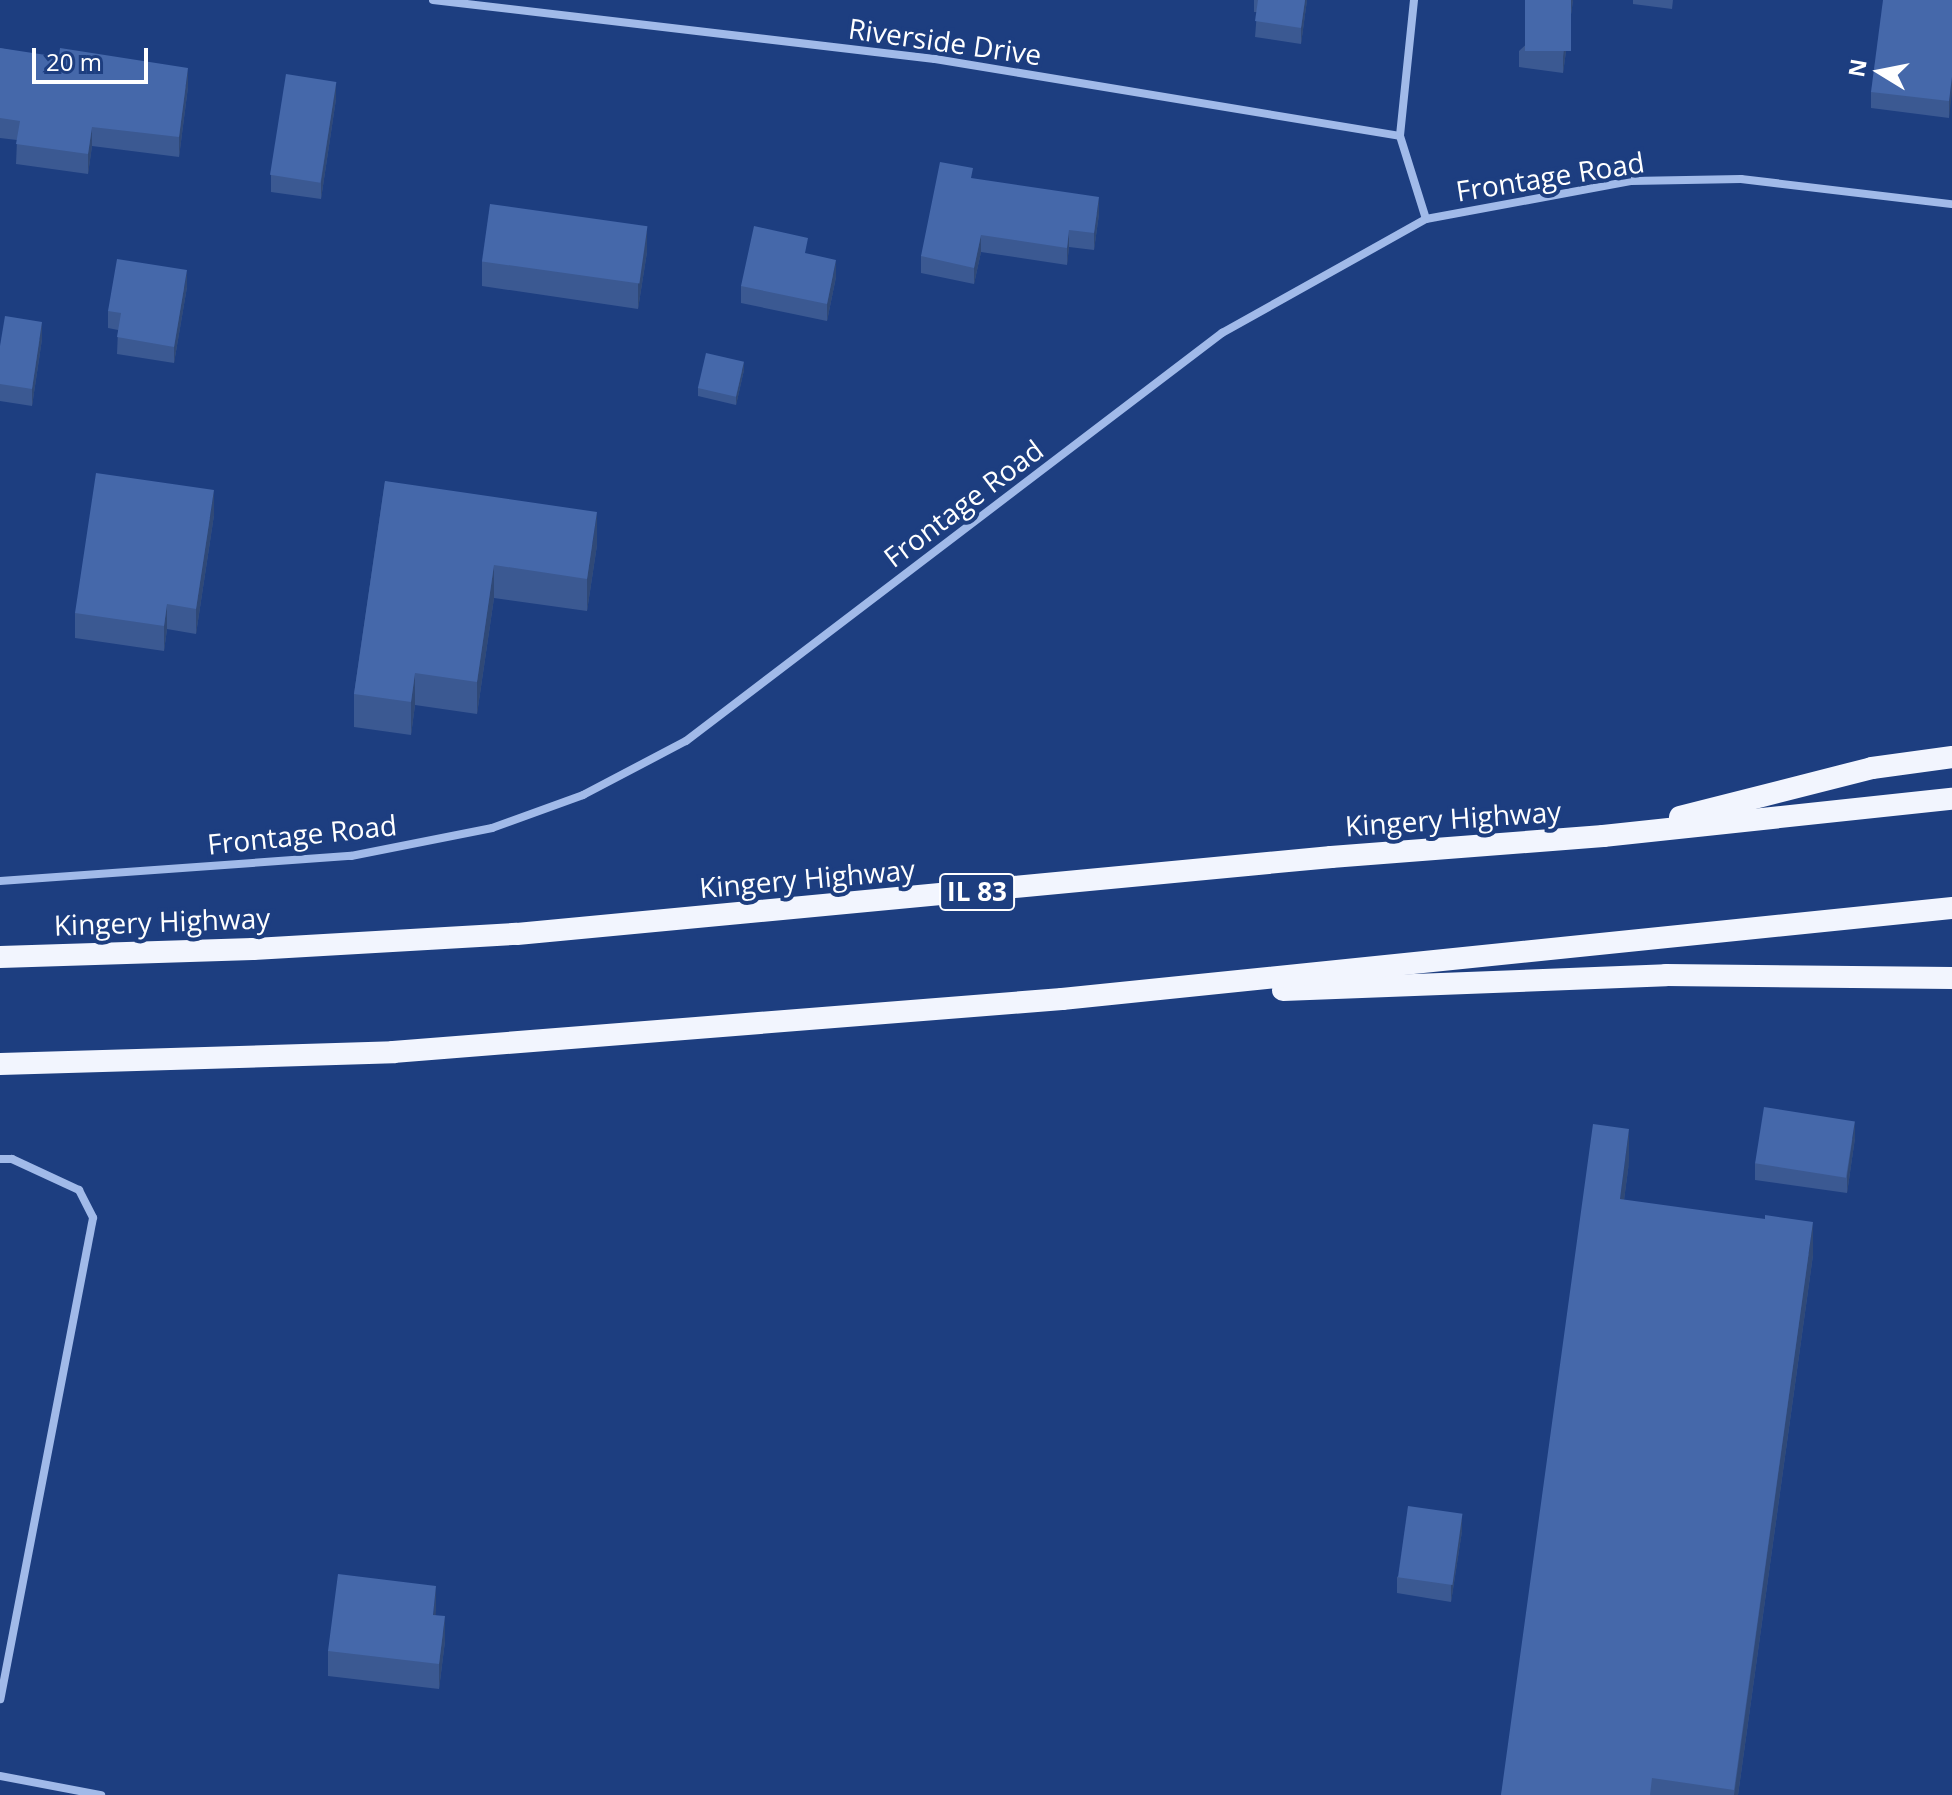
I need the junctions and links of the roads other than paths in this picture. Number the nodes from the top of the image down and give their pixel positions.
1 (433, 0) edge
2 (1414, 0) edge
3 (1400, 136) junction
4 (1952, 204) edge
5 (1426, 219) junction
6 (1952, 757) edge
7 (1952, 799) edge
8 (1603, 836) junction
9 (0, 881) edge
10 (1952, 908) edge
11 (0, 957) edge
12 (1952, 978) edge
13 (1062, 999) junction
14 (0, 1064) edge
15 (0, 1159) edge
16 (0, 1699) edge
17 (0, 1776) edge
18 (101, 1795) edge

1 - 3 street, Riverside Drive
2 - 3 street
3 - 5 street
4 - 5 street, Frontage Road
5 - 9 street, Frontage Road
6 - 8 highway
7 - 8 highway, Kingery Highway / IL 83
8 - 11 highway, Kingery Highway / IL 83
10 - 13 highway
12 - 13 highway
13 - 14 highway
15 - 16 street
17 - 18 street

